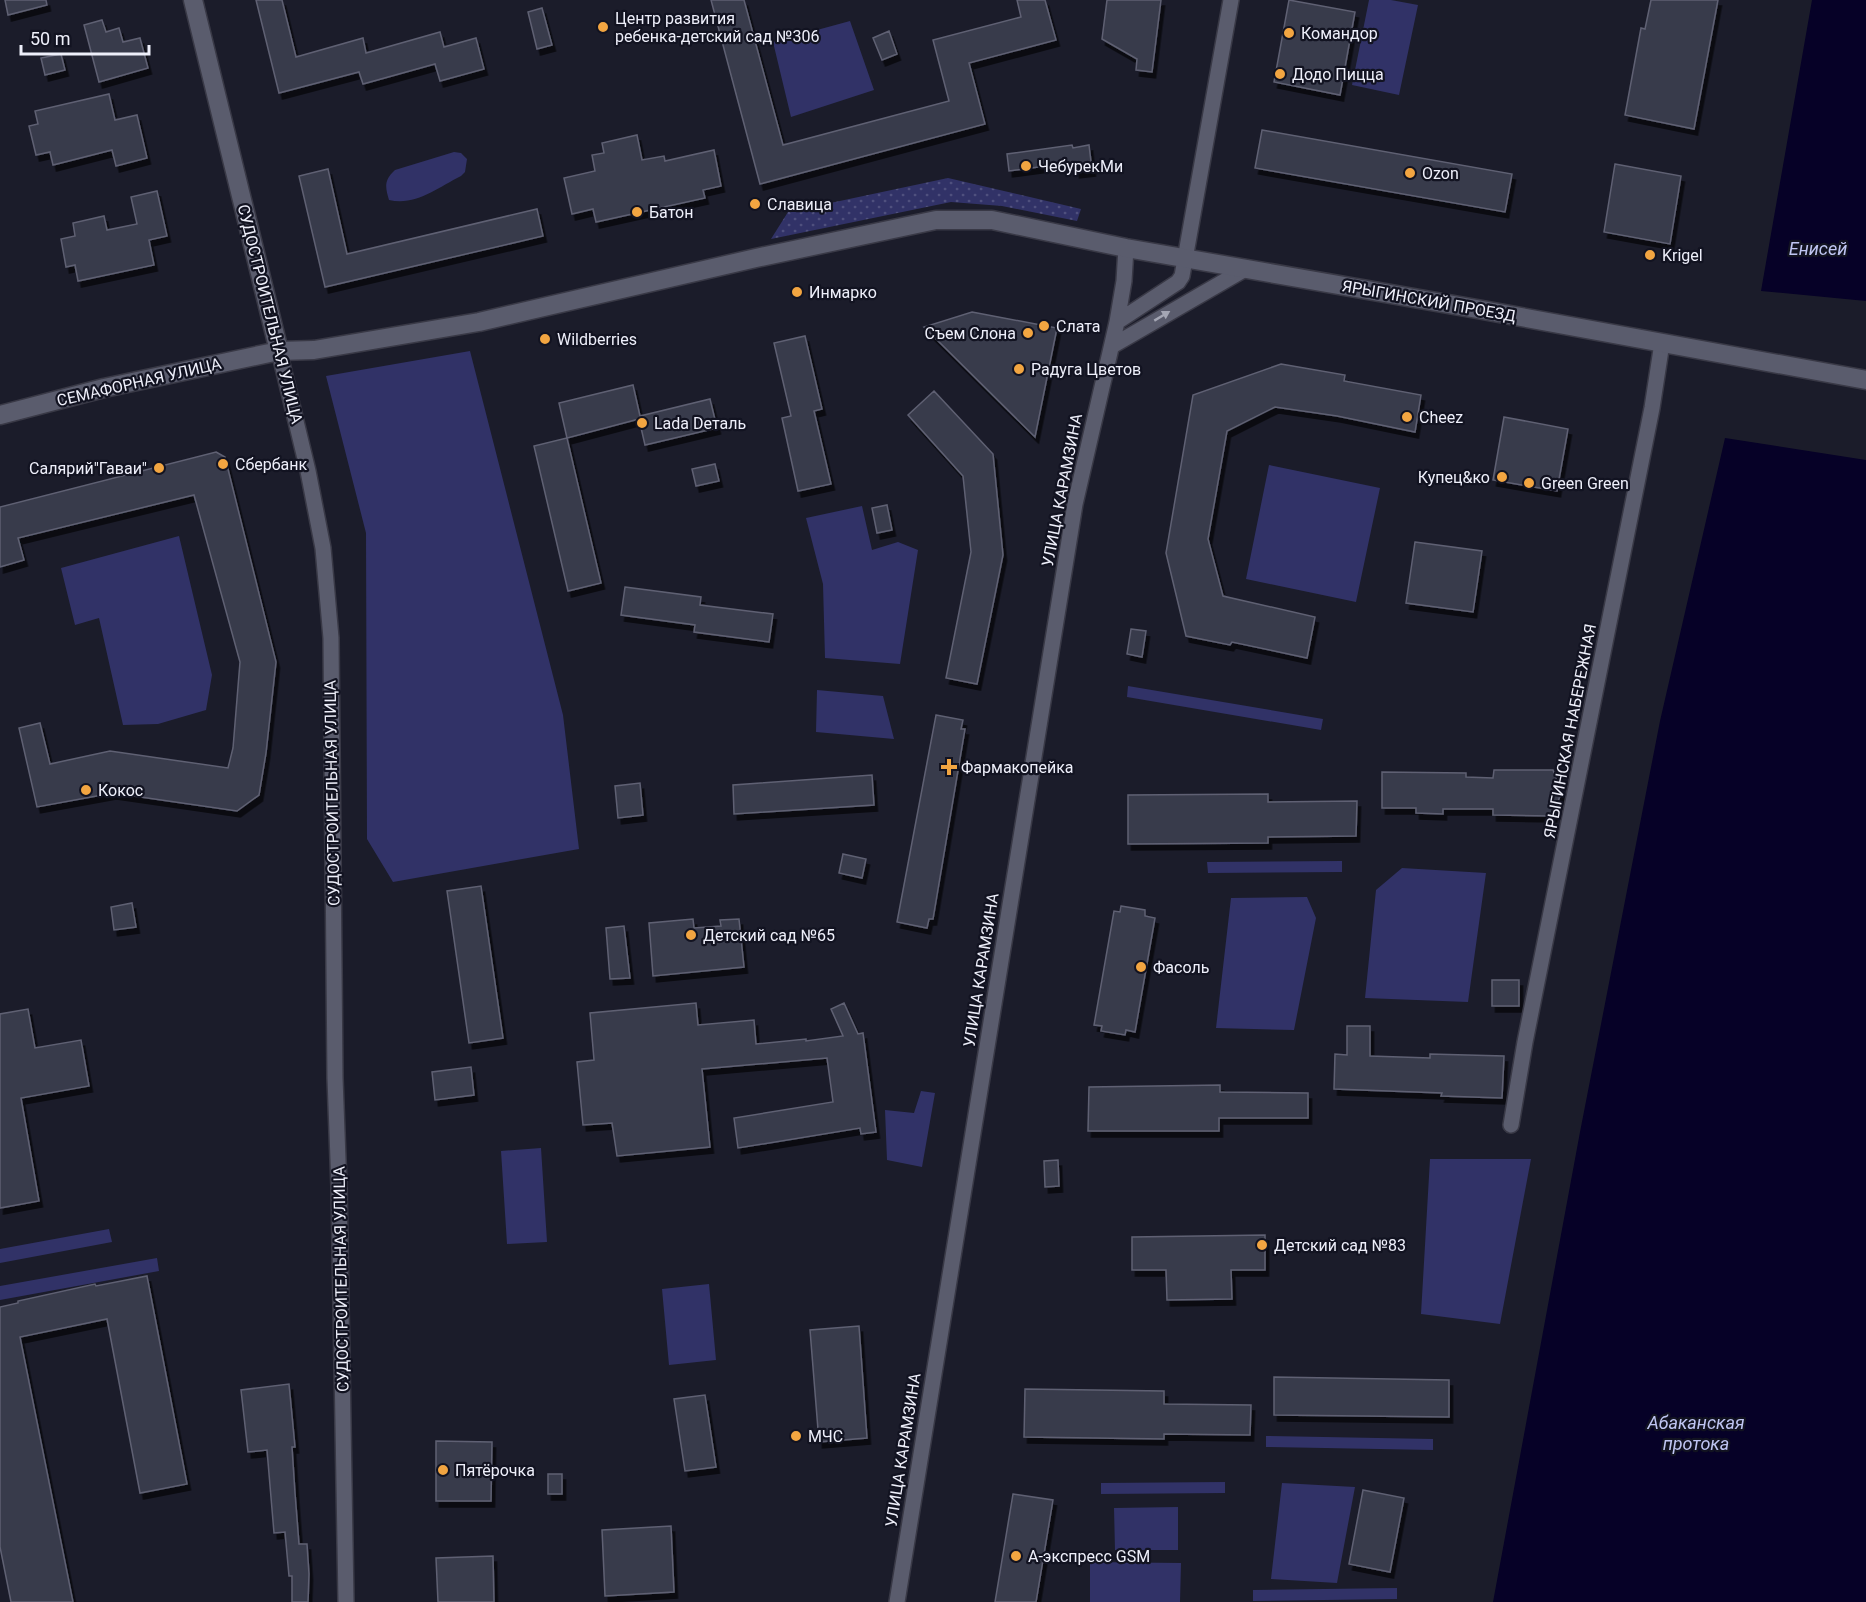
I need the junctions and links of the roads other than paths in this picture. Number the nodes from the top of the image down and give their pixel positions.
1 (193, 0) edge
2 (1231, 0) edge
3 (992, 220) joint
4 (1126, 248) junction
5 (1185, 258) junction
6 (1247, 268) junction
7 (1117, 321) junction
8 (1662, 343) junction
9 (1112, 345) junction
10 (279, 351) junction
11 (1866, 380) edge
12 (0, 415) edge
13 (1511, 1125) dead end
14 (346, 1602) edge
15 (897, 1602) edge

1 - 10 main road, СУДОСТРОИТЕЛЬНАЯ УЛИЦА
2 - 5 street
3 - 4 main road, ЯРЫГИНСКИЙ ПРОЕЗД
3 - 10 main road, СЕМАФОРНАЯ УЛИЦА
4 - 5 main road, ЯРЫГИНСКИЙ ПРОЕЗД
4 - 7 street, УЛИЦА КАРАМЗИНА
5 - 6 main road, ЯРЫГИНСКИЙ ПРОЕЗД
5 - 7 street
6 - 8 main road, ЯРЫГИНСКИЙ ПРОЕЗД
9 -> 6 street
7 - 9 street, УЛИЦА КАРАМЗИНА
8 - 11 main road, ЯРЫГИНСКИЙ ПРОЕЗД
8 - 13 street, ЯРЫГИНСКАЯ НАБЕРЕЖНАЯ
9 - 15 street, УЛИЦА КАРАМЗИНА
10 - 12 main road, СЕМАФОРНАЯ УЛИЦА
10 - 14 street, СУДОСТРОИТЕЛЬНАЯ УЛИЦА

